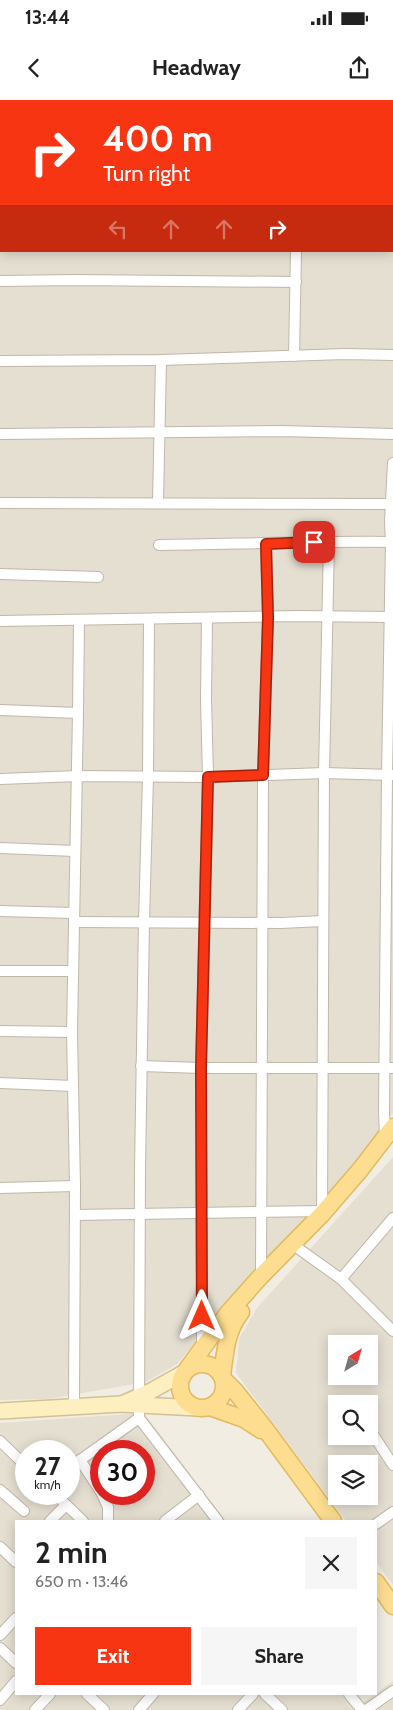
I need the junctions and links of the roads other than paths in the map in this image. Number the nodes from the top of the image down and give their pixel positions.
1 (296, 252) edge
2 (0, 281) edge
3 (296, 282) junction
4 (393, 355) edge
5 (294, 356) junction
6 (161, 360) junction
7 (0, 361) edge
8 (160, 432) junction
9 (0, 434) edge
10 (393, 434) edge
11 (393, 463) edge
12 (0, 503) edge
13 (158, 504) junction
14 (393, 504) edge
15 (392, 542) edge
16 (329, 543) junction
17 (266, 544) junction
18 (160, 545) dead end
19 (0, 574) edge
20 (98, 577) dead end
21 (327, 616) junction
22 (391, 617) edge
23 (207, 618) junction
24 (268, 618) junction
25 (79, 620) junction
26 (149, 620) junction
27 (0, 621) edge
28 (0, 710) edge
29 (78, 713) junction
30 (324, 773) junction
31 (263, 775) junction
32 (390, 775) edge
33 (78, 776) junction
34 (208, 777) junction
35 (148, 778) junction
36 (0, 779) edge
37 (0, 848) edge
38 (75, 851) junction
39 (0, 911) edge
40 (74, 917) junction
41 (204, 921) junction
42 (323, 921) junction
43 (144, 922) junction
44 (263, 922) junction
45 (0, 971) edge
46 (73, 971) junction
47 (0, 1031) edge
48 (72, 1032) junction
49 (141, 1066) junction
50 (261, 1067) junction
51 (201, 1068) junction
52 (389, 1068) edge
53 (322, 1069) junction
54 (0, 1083) edge
55 (73, 1086) junction
56 (390, 1135) edge
57 (75, 1186) junction
58 (0, 1188) edge
59 (201, 1212) junction
60 (260, 1212) junction
61 (322, 1212) junction
62 (140, 1214) junction
63 (75, 1215) junction
64 (393, 1218) edge
65 (299, 1248) junction
66 (261, 1276) junction
67 (341, 1279) junction
68 (393, 1331) edge
69 (202, 1348) junction
70 (187, 1370) junction
71 (223, 1378) junction
72 (140, 1407) junction
73 (204, 1407) junction
74 (74, 1408) junction
75 (0, 1410) edge
76 (271, 1437) junction
77 (0, 1441) edge
78 (378, 1442) edge
79 (15, 1455) edge
80 (80, 1460) joint
81 (393, 1465) edge
82 (90, 1475) edge
83 (0, 1490) edge
84 (199, 1496) junction
85 (66, 1505) joint
86 (107, 1505) edge
87 (24, 1511) dead end
88 (393, 1512) edge
89 (51, 1520) edge
90 (82, 1520) edge
91 (108, 1520) edge
92 (166, 1520) edge
93 (217, 1520) edge
94 (332, 1520) edge
95 (377, 1523) edge
96 (0, 1547) edge
97 (15, 1560) edge
98 (377, 1583) edge
99 (393, 1606) edge
100 (15, 1619) edge
101 (0, 1635) edge
102 (0, 1648) edge
103 (15, 1662) edge
104 (15, 1682) edge
105 (393, 1691) edge
106 (49, 1695) edge
107 (88, 1695) edge
108 (152, 1695) edge
109 (252, 1695) edge
110 (266, 1695) edge
111 (351, 1695) edge
112 (0, 1700) edge
113 (35, 1710) edge
114 (104, 1710) edge
115 (138, 1710) edge
116 (238, 1710) edge
117 (282, 1710) edge
118 (362, 1710) edge
119 (366, 1710) edge

1 - 3 street
2 - 3 street
3 - 5 street
4 - 5 street
5 - 6 street
6 - 7 street
6 - 8 street
8 - 9 street
8 - 10 street
8 - 13 street
11 - 14 street
12 - 13 street
13 - 14 street
14 - 15 street
15 - 16 street
15 - 22 street
16 - 17 street
16 - 21 street
17 - 18 street
17 - 24 street
19 - 20 street
21 - 22 street
21 - 24 street
21 - 30 street
22 - 32 street
23 - 24 street
23 - 26 street
23 - 34 street
24 - 31 street
25 - 26 street
25 - 27 street
25 - 29 street
26 - 35 street
28 - 29 street
29 - 33 street
30 - 31 street
30 - 32 street
30 - 42 street
31 - 34 street
31 - 44 street
32 - 52 street
33 - 35 street
33 - 36 street
33 - 38 street
34 - 35 street
34 - 41 street
35 - 43 street
37 - 38 street
38 - 40 street
39 - 40 street
40 - 43 street
40 - 46 street
41 - 43 street
41 - 44 street
41 - 51 street
42 - 44 street
42 - 53 street
43 - 49 street
44 - 50 street
45 - 46 street
46 - 48 street
47 - 48 street
48 - 55 street
49 - 51 street
49 - 62 street
50 - 51 street
50 - 53 street
50 - 60 street
51 - 59 street
52 - 53 street
52 - 56 street
53 - 61 street
54 - 55 street
55 - 57 street
56 - 61 main road
56 - 65 main road
57 - 58 street
57 - 63 street
59 - 60 street
59 - 62 street
59 - 69 street
60 - 61 street
60 - 66 street
61 - 66 main road
62 - 63 street
62 - 72 street
63 - 74 street
64 - 67 street
65 - 67 street
65 - 71 main road
66 - 69 main road
67 - 68 street
69 - 70 main road
70 - 71 main road
70 - 72 main road
70 - 73 main road
71 - 73 main road
71 - 76 main road
72 - 73 main road
72 - 74 main road
72 - 80 street
72 - 84 street
73 - 76 main road
74 - 75 main road
76 - 94 main road
77 - 79 street
78 - 81 street
80 - 82 street
83 - 87 street
84 - 92 street
84 - 93 street
85 - 89 street
85 - 90 street
86 - 91 street
88 - 95 street
96 - 97 street
98 - 99 main road
100 - 101 street
102 - 103 street
104 - 112 street
105 - 119 street
106 - 113 street
107 - 114 street
108 - 115 street
109 - 116 street
110 - 117 street
111 - 118 street

